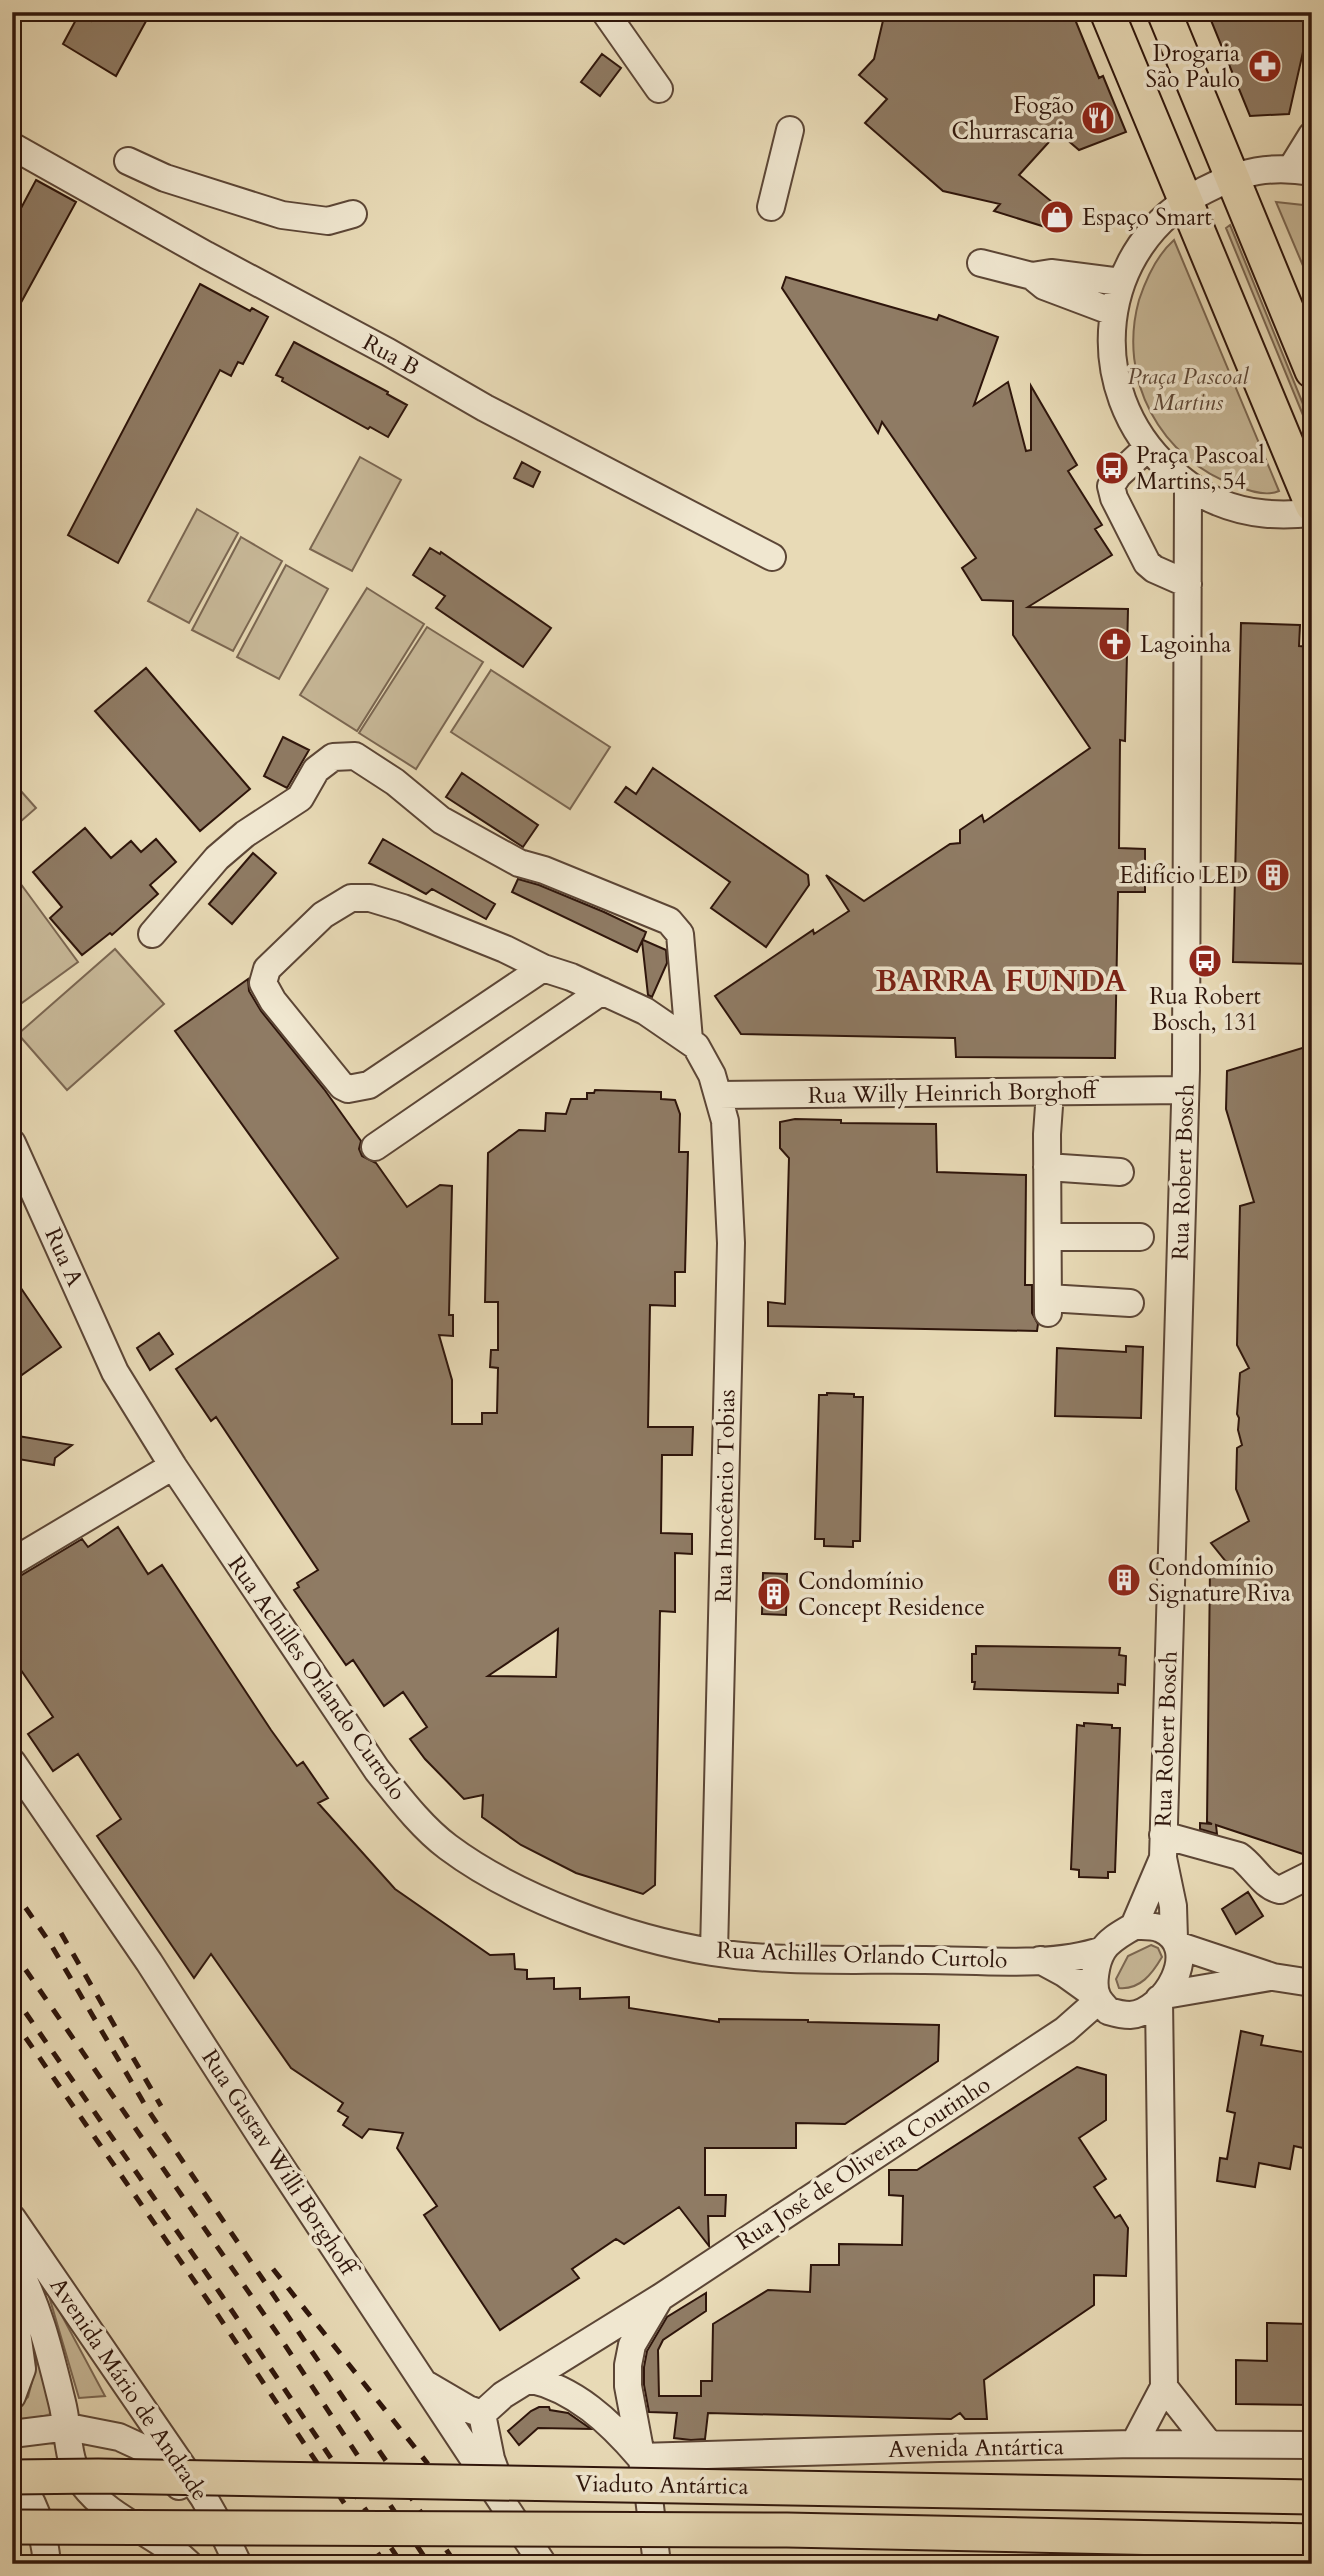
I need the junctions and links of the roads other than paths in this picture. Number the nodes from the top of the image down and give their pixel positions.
1 (605, 12) edge
2 (1107, 12) edge
3 (1164, 12) edge
4 (659, 89) dead end
5 (790, 130) dead end
6 (1312, 135) edge
7 (12, 146) edge
8 (128, 161) dead end
9 (1301, 170) edge
10 (1231, 177) junction
11 (1185, 200) junction
12 (771, 207) dead end
13 (353, 214) dead end
14 (981, 263) dead end
15 (1032, 276) junction
16 (1121, 282) junction
17 (1113, 312) junction
18 (1312, 371) edge
19 (1148, 447) junction
20 (1188, 486) junction
21 (1312, 505) edge
22 (1312, 513) edge
23 (772, 557) dead end
24 (1188, 584) junction
25 (152, 934) dead end
26 (543, 968) junction
27 (601, 991) junction
28 (692, 1043) junction
29 (1185, 1090) junction
30 (1050, 1092) junction
31 (719, 1095) junction
32 (12, 1143) edge
33 (375, 1147) dead end
34 (1047, 1167) junction
35 (1120, 1171) dead end
36 (1048, 1237) junction
37 (1140, 1237) dead end
38 (1130, 1303) dead end
39 (115, 1372) joint
40 (173, 1466) junction
41 (12, 1562) edge
42 (12, 1762) edge
43 (1163, 1847) junction
44 (1312, 1874) edge
45 (1133, 1926) junction
46 (1175, 1942) junction
47 (1102, 1950) junction
48 (714, 1952) junction
49 (1040, 1960) junction
50 (1273, 1977) junction
51 (1312, 1983) edge
52 (1101, 2002) junction
53 (1155, 2002) junction
54 (12, 2218) edge
55 (12, 2257) edge
56 (12, 2294) edge
57 (661, 2297) junction
58 (529, 2379) junction
59 (422, 2382) junction
60 (1164, 2387) junction
61 (12, 2396) edge
62 (482, 2414) junction
63 (68, 2427) junction
64 (12, 2434) edge
65 (1134, 2444) junction
66 (1209, 2444) junction
67 (1312, 2445) edge
68 (640, 2457) junction
69 (12, 2475) edge
70 (1312, 2497) edge
71 (508, 2510) junction
72 (12, 2527) edge
73 (12, 2534) edge
74 (45, 2534) junction
75 (1312, 2541) edge
76 (157, 2542) junction
77 (659, 2563) edge
78 (47, 2564) edge
79 (189, 2564) edge
80 (237, 2564) edge
81 (543, 2564) edge

1 - 4 street
2 - 11 main road
3 - 10 main road
5 - 12 street
6 - 9 street
7 - 23 street, Rua B
8 - 13 street
9 - 10 street
10 - 11 street
10 - 18 main road
11 - 16 street
11 - 21 main road
14 - 15 street
15 - 16 street
15 - 17 street
16 - 17 street
17 - 19 street
19 - 20 street
19 - 24 street
20 - 22 street
20 - 24 street, Rua Robert Bosch
24 - 29 street, Rua Robert Bosch
25 - 28 street
26 - 26 street
26 - 27 street
27 - 28 street
27 - 33 street
28 - 31 street, Rua Inocêncio Tobias
29 - 30 street, Rua Willy Heinrich Borghoff
29 - 43 street, Rua Robert Bosch
30 - 31 street, Rua Willy Heinrich Borghoff
30 - 34 street
31 - 48 street, Rua Inocêncio Tobias
32 - 39 street, Rua A
34 - 35 street
34 - 36 street
36 - 37 street
36 - 38 street
39 - 40 street, Rua Achilles Orlando Curtolo
40 - 41 street
40 - 48 street, Rua Achilles Orlando Curtolo
42 - 59 street, Rua Gustav Willi Borghoff
43 - 44 street
43 - 45 street, Rua Robert Bosch
43 - 46 street, Rua Robert Bosch
45 - 46 street
45 - 47 street
46 - 50 street
46 - 53 street
47 - 49 street, Rua Achilles Orlando Curtolo
47 - 52 street
48 - 49 street, Rua Achilles Orlando Curtolo
49 - 52 street, Rua Achilles Orlando Curtolo
50 - 51 street
50 - 53 street
52 - 53 street
52 - 57 street, Rua José de Oliveira Coutinho
53 - 60 street
54 - 80 street, Avenida Mário de Andrade
55 - 63 street, Avenida Mário de Andrade
56 - 61 street
57 - 58 street, Rua José de Oliveira Coutinho
57 - 68 street, Rua José de Oliveira Coutinho
58 - 62 street
58 - 68 street
59 - 62 street
59 - 71 street, Rua Gustav Willi Borghoff
60 - 65 street
60 - 66 street
62 - 71 street
63 - 64 street
63 - 76 street, Avenida Mário de Andrade
63 - 80 street
65 - 66 street, Avenida Antártica
65 - 68 street, Avenida Antártica
66 - 67 street, Avenida Antártica
68 - 77 street
69 - 70 main road, Viaduto Antártica, bridge
69 - 74 street
71 - 81 street, Rua Gustav Willi Borghoff
72 - 75 main road, Viaduto Antártica, bridge
73 - 74 street
74 - 76 street
74 - 78 street
76 - 79 street

